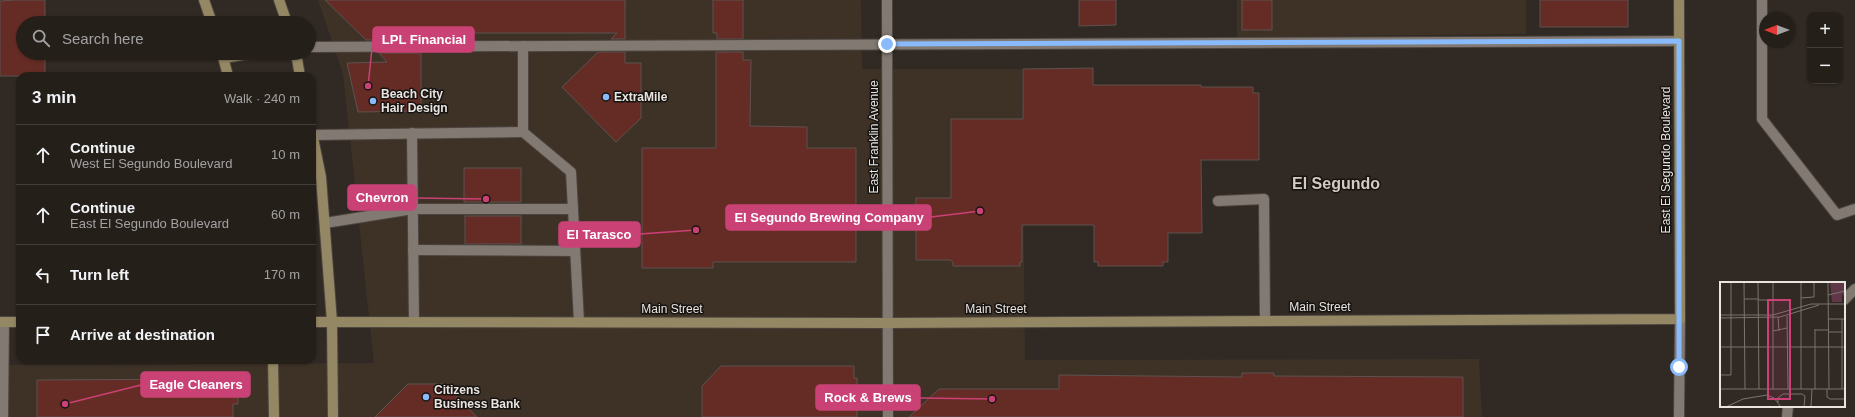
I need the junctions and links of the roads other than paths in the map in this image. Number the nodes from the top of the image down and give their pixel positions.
1 (204, 0) edge
2 (279, 0) edge
3 (887, 0) edge
4 (1679, 0) edge
5 (1762, 0) edge
6 (210, 16) edge
7 (285, 16) edge
8 (1679, 41) junction
9 (887, 44) junction
10 (523, 46) junction
11 (316, 47) edge
12 (224, 60) edge
13 (297, 60) edge
14 (227, 72) edge
15 (299, 72) edge
16 (523, 132) junction
17 (412, 133) junction
18 (316, 134) edge
19 (316, 153) edge
20 (1218, 201) dead end
21 (412, 209) junction
22 (573, 209) junction
23 (1855, 209) edge
24 (325, 223) junction
25 (413, 250) junction
26 (575, 251) junction
27 (1855, 289) edge
28 (1845, 299) edge
29 (1680, 319) junction
30 (1265, 321) junction
31 (2, 322) edge
32 (16, 322) edge
33 (316, 322) edge
34 (332, 322) junction
35 (414, 322) junction
36 (579, 322) junction
37 (888, 323) junction
38 (273, 364) edge
39 (1788, 407) edge
40 (4, 417) edge
41 (274, 417) edge
42 (333, 417) edge
43 (888, 417) edge
44 (1679, 417) edge
45 (1787, 417) edge

1 - 6 main road
2 - 7 main road
3 - 9 street, East Franklin Avenue
4 - 8 main road, East El Segundo Boulevard
5 - 23 street
8 - 9 street
8 - 29 main road, East El Segundo Boulevard
9 - 10 street
9 - 37 street, East Franklin Avenue
10 - 11 street
10 - 16 street
12 - 14 main road
13 - 15 main road
16 - 17 street
16 - 22 street
17 - 18 street
17 - 21 street
19 - 24 main road
20 - 30 street
21 - 22 street
21 - 24 street
21 - 25 street
22 - 26 street
24 - 34 main road
25 - 26 street
25 - 35 street
26 - 36 street
27 - 28 street
29 - 30 main road, Main Street
29 - 44 street
30 - 37 main road, Main Street
31 - 32 main road
31 - 40 street
33 - 34 main road, Main Street
34 - 35 main road, Main Street
34 - 42 main road
35 - 36 main road, Main Street
36 - 37 main road, Main Street
37 - 43 street, East Franklin Avenue
38 - 41 main road
39 - 45 street

